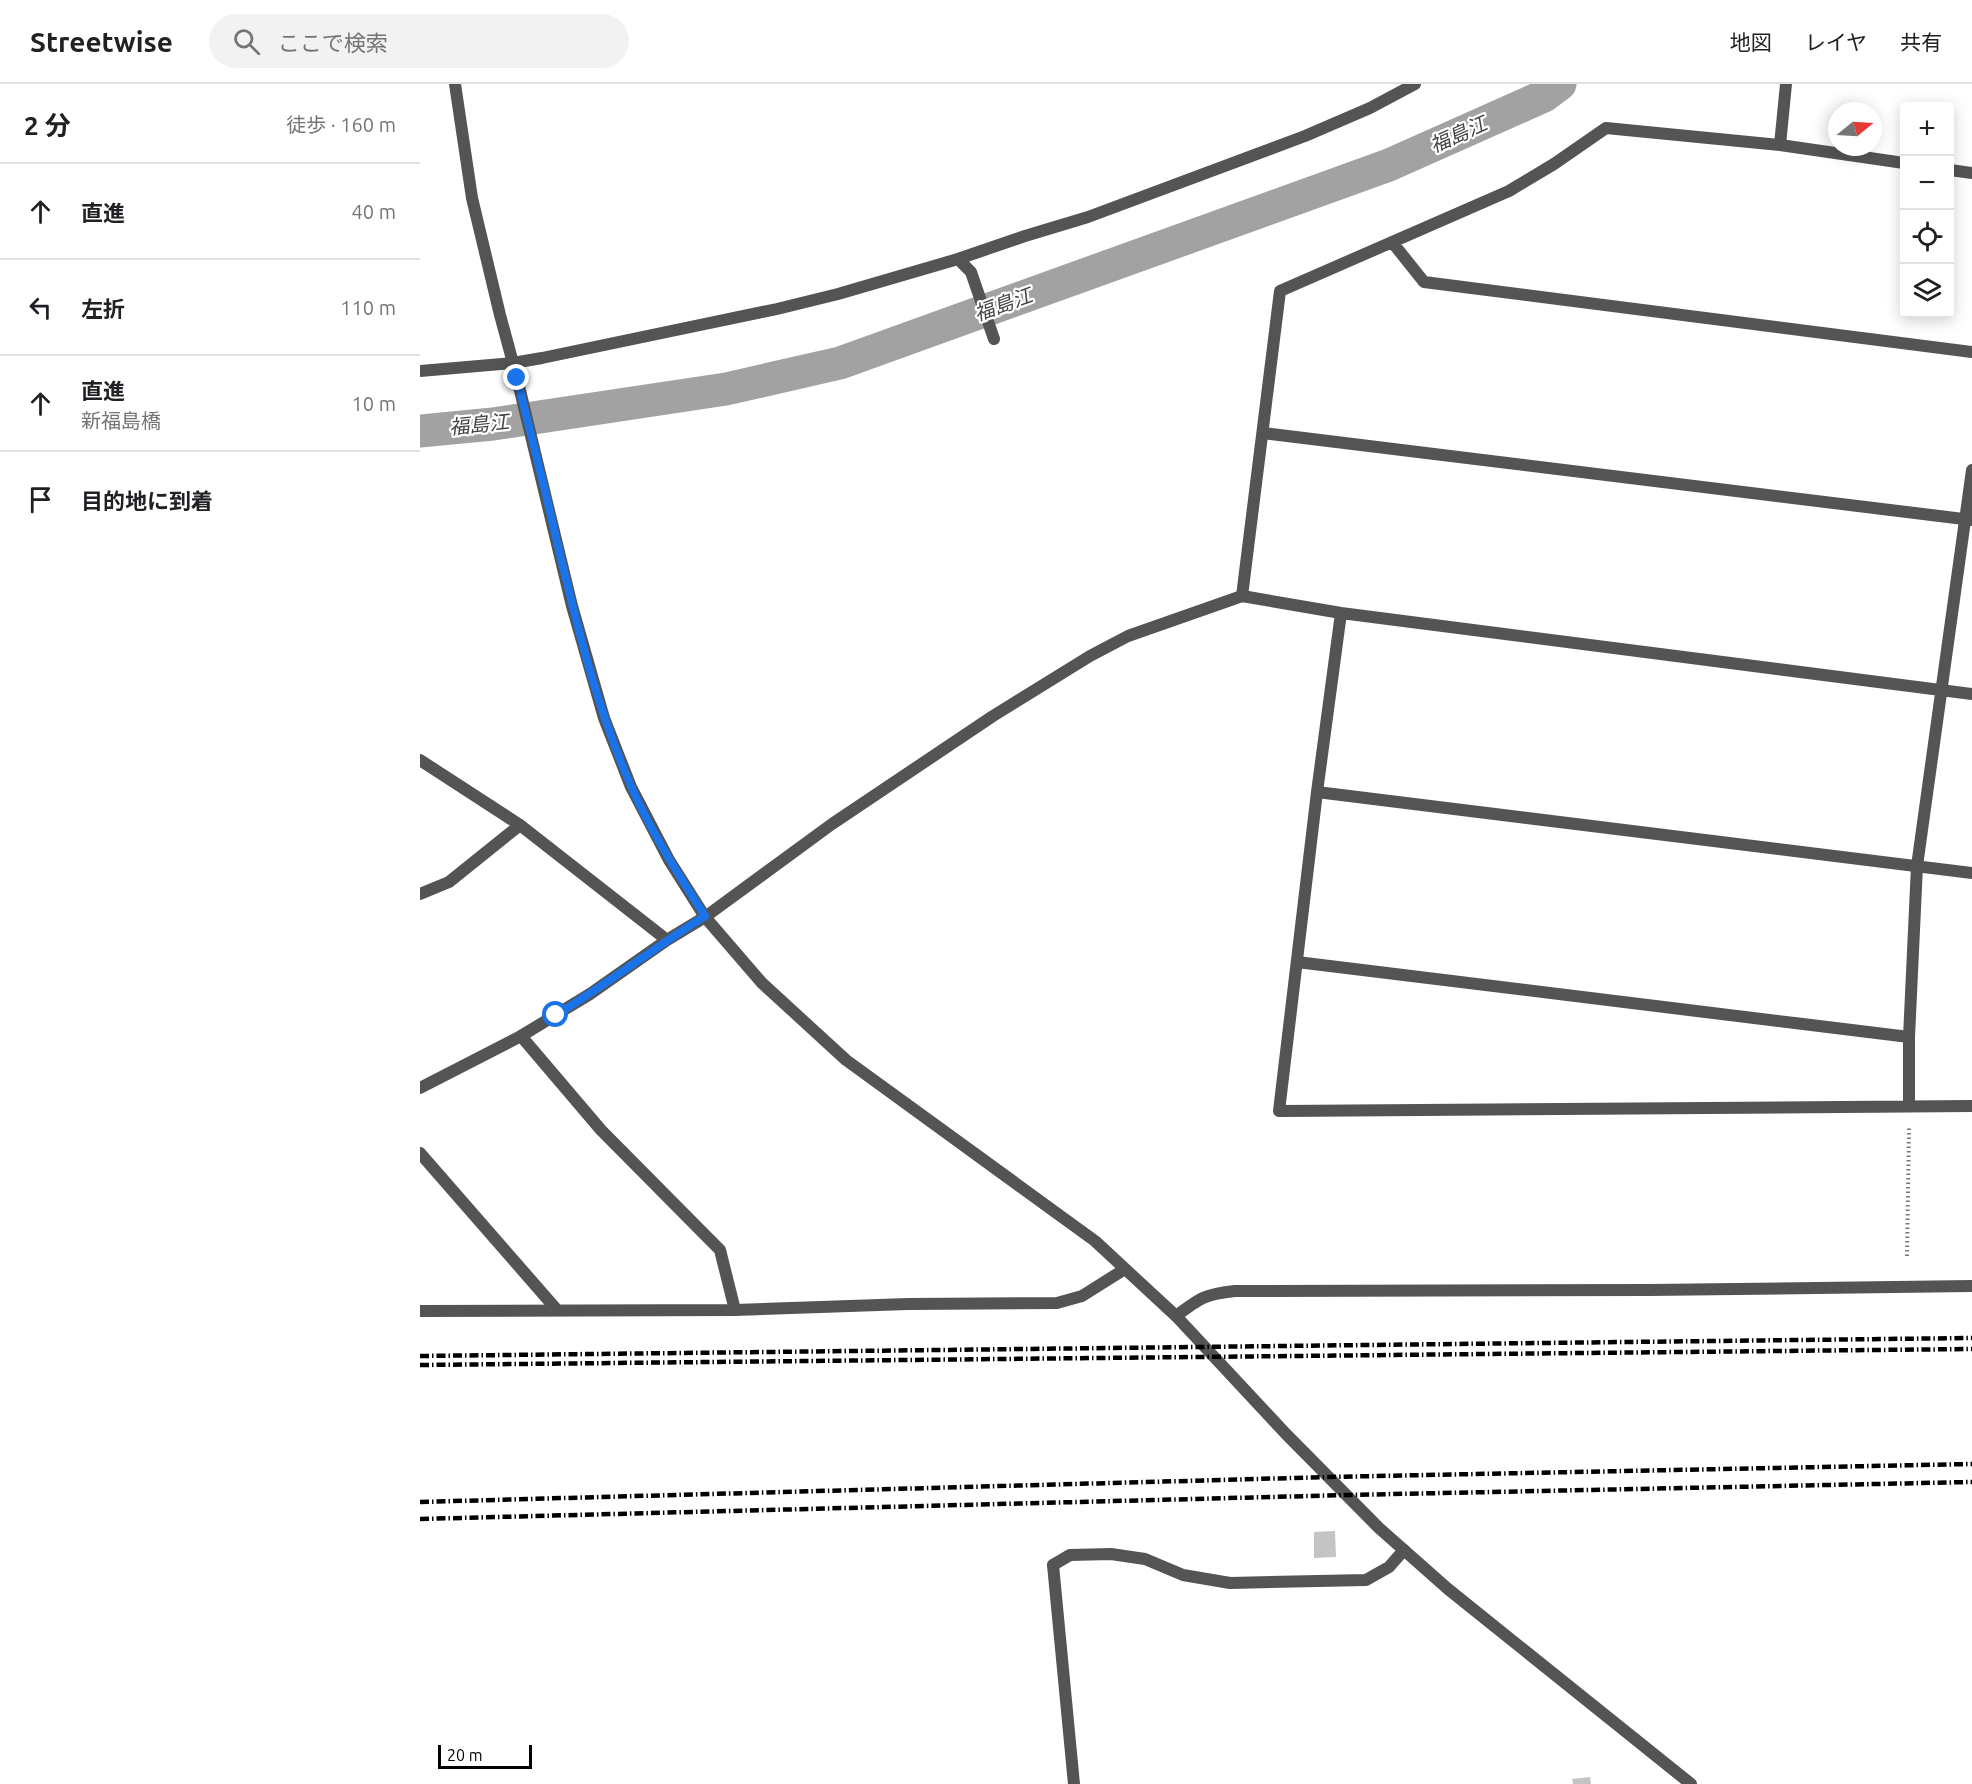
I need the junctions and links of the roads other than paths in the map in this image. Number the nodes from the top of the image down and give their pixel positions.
1 (454, 84) edge
2 (1415, 84) edge
3 (1786, 84) edge
4 (1780, 145) junction
5 (1900, 162) edge
6 (1954, 171) edge
7 (1972, 174) edge
8 (1392, 242) junction
9 (958, 259) junction
10 (994, 339) dead end
11 (1972, 352) edge
12 (513, 363) junction
13 (420, 371) edge
14 (1263, 433) junction
15 (1972, 470) edge
16 (1969, 519) edge
17 (1242, 596) junction
18 (1341, 613) junction
19 (1942, 690) junction
20 (1972, 694) edge
21 (420, 760) edge
22 (1317, 792) junction
23 (520, 825) junction
24 (1917, 866) junction
25 (1972, 873) edge
26 (420, 894) edge
27 (705, 916) junction
28 (667, 940) junction
29 (1297, 963) junction
30 (521, 1036) junction
31 (1909, 1036) junction
32 (420, 1088) edge
33 (1909, 1106) junction
34 (1972, 1106) edge
35 (420, 1154) edge
36 (1125, 1269) junction
37 (1972, 1286) edge
38 (557, 1310) junction
39 (735, 1310) junction
40 (420, 1311) edge
41 (1176, 1316) junction
42 (1404, 1550) junction
43 (1074, 1784) edge
44 (1691, 1784) edge

1 - 12 street
2 - 9 street
3 - 4 street
4 - 5 street
4 - 8 street
6 - 7 street
8 - 11 street
8 - 14 street
9 - 10 street
9 - 12 street
12 - 13 street
12 - 27 street
14 - 16 street
14 - 17 street
15 - 16 street
16 - 19 street
17 - 18 street
17 - 27 street
18 - 19 street
18 - 22 street
19 - 20 street
19 - 24 street
21 - 23 street
22 - 24 street
22 - 29 street
23 - 26 street
23 - 28 street
24 - 25 street
24 - 31 street
27 - 28 street
27 - 36 street
28 - 30 street
29 - 31 street
29 - 33 street
30 - 32 street
30 - 39 street
31 - 33 street
33 - 34 street
35 - 38 street
36 - 39 street
36 - 41 street
37 - 41 street
38 - 39 street
38 - 40 street
41 - 42 street
42 - 43 street
42 - 44 street

